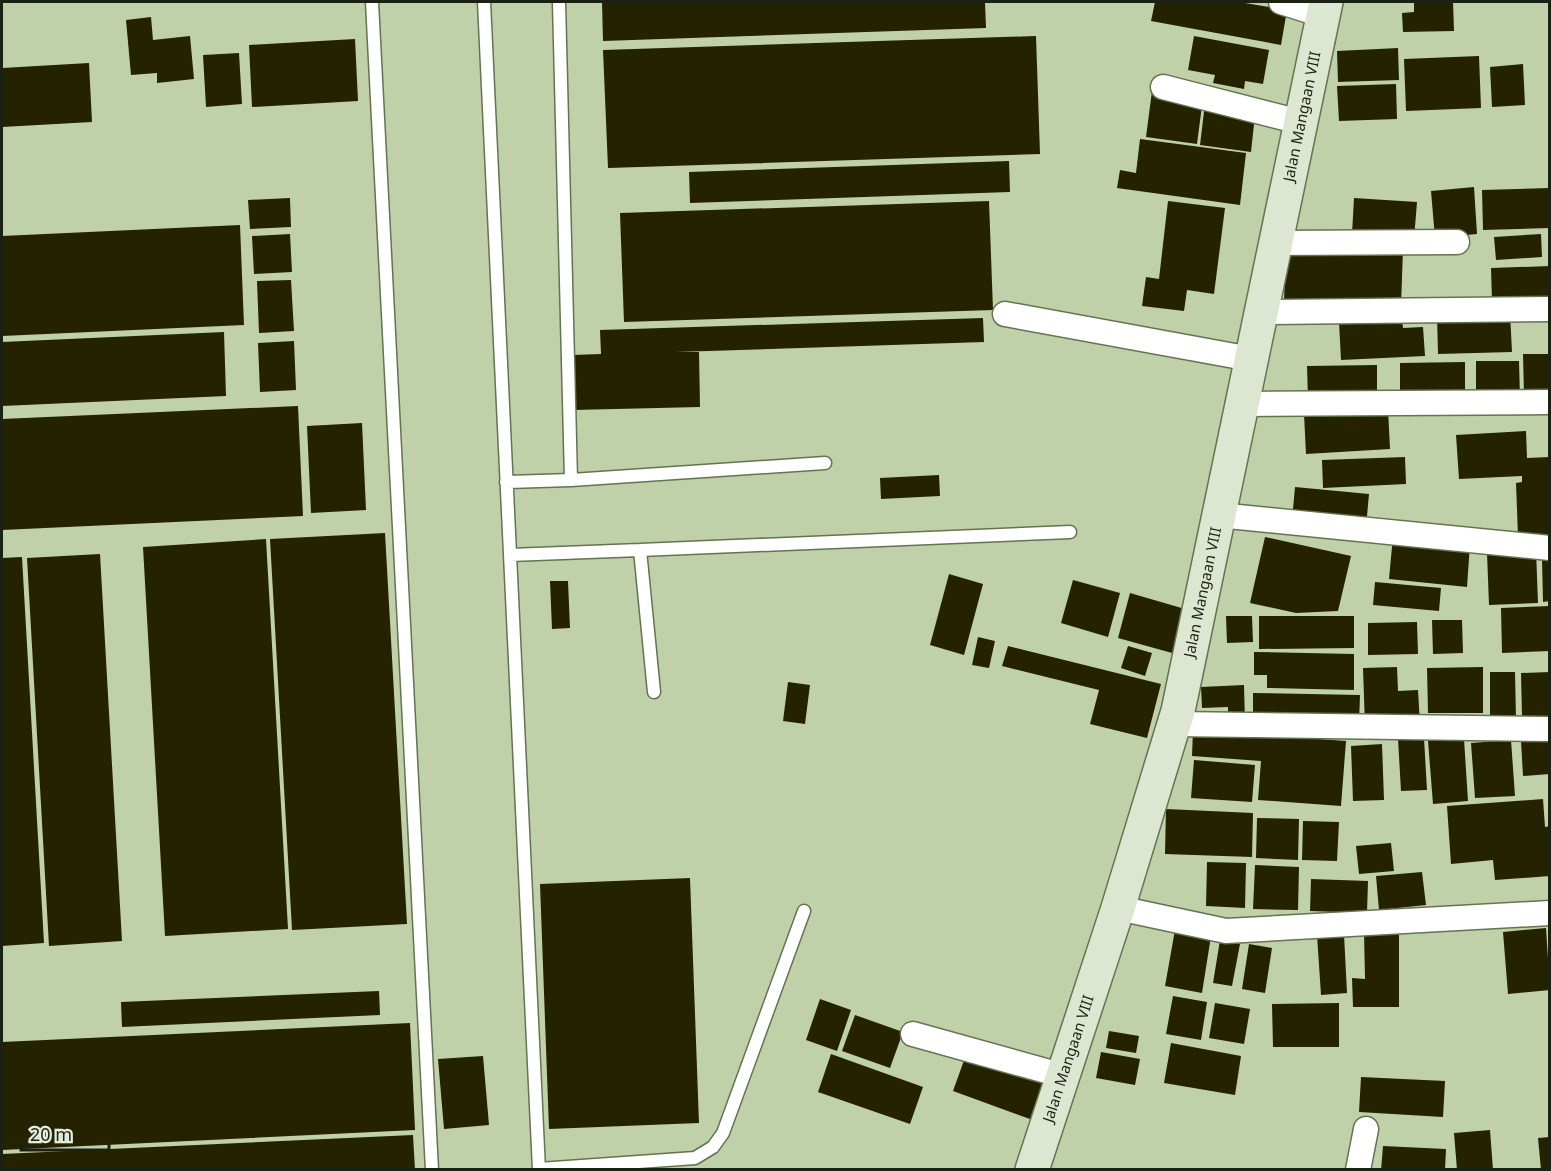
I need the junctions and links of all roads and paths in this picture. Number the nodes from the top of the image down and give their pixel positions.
1 (372, 2) edge
2 (483, 2) edge
3 (559, 2) edge
4 (1281, 2) edge
5 (1324, 8) edge
6 (1163, 87) dead end
7 (1300, 122) junction
8 (1457, 242) dead end
9 (1275, 243) junction
10 (1550, 309) edge
11 (1260, 312) junction
12 (1005, 314) dead end
13 (1251, 359) junction
14 (1550, 402) edge
15 (1241, 404) junction
16 (825, 463) dead end
17 (571, 480) junction
18 (506, 482) junction
19 (1218, 514) junction
20 (1070, 532) dead end
21 (1550, 548) edge
22 (640, 550) junction
23 (510, 555) junction
24 (654, 692) dead end
25 (1173, 724) junction
26 (1550, 729) edge
27 (1118, 908) junction
28 (804, 911) dead end
29 (1550, 913) edge
30 (913, 1034) dead end
31 (1064, 1076) junction
32 (1366, 1129) dead end
33 (539, 1169) edge
34 (432, 1170) edge
35 (1032, 1170) edge
36 (1358, 1170) edge

1 - 34 lane
2 - 18 lane
3 - 17 lane
4 - 5 street
5 - 7 street, Jalan Mangaan VIII
6 - 7 street
7 - 9 street, Jalan Mangaan VIII
8 - 9 street
9 - 11 street, Jalan Mangaan VIII
10 - 11 street
11 - 13 street, Jalan Mangaan VIII
12 - 13 street
13 - 15 street, Jalan Mangaan VIII
14 - 15 street
15 - 19 street, Jalan Mangaan VIII
16 - 17 lane
17 - 18 lane
18 - 23 lane
19 - 21 street
19 - 25 street, Jalan Mangaan VIII
20 - 22 lane
22 - 23 lane
22 - 24 lane
23 - 33 lane
25 - 26 street
25 - 27 street, Jalan Mangaan VIII
27 - 29 street
27 - 31 street, Jalan Mangaan VIII
28 - 33 lane
30 - 31 street
31 - 35 street, Jalan Mangaan VIII
32 - 36 street

